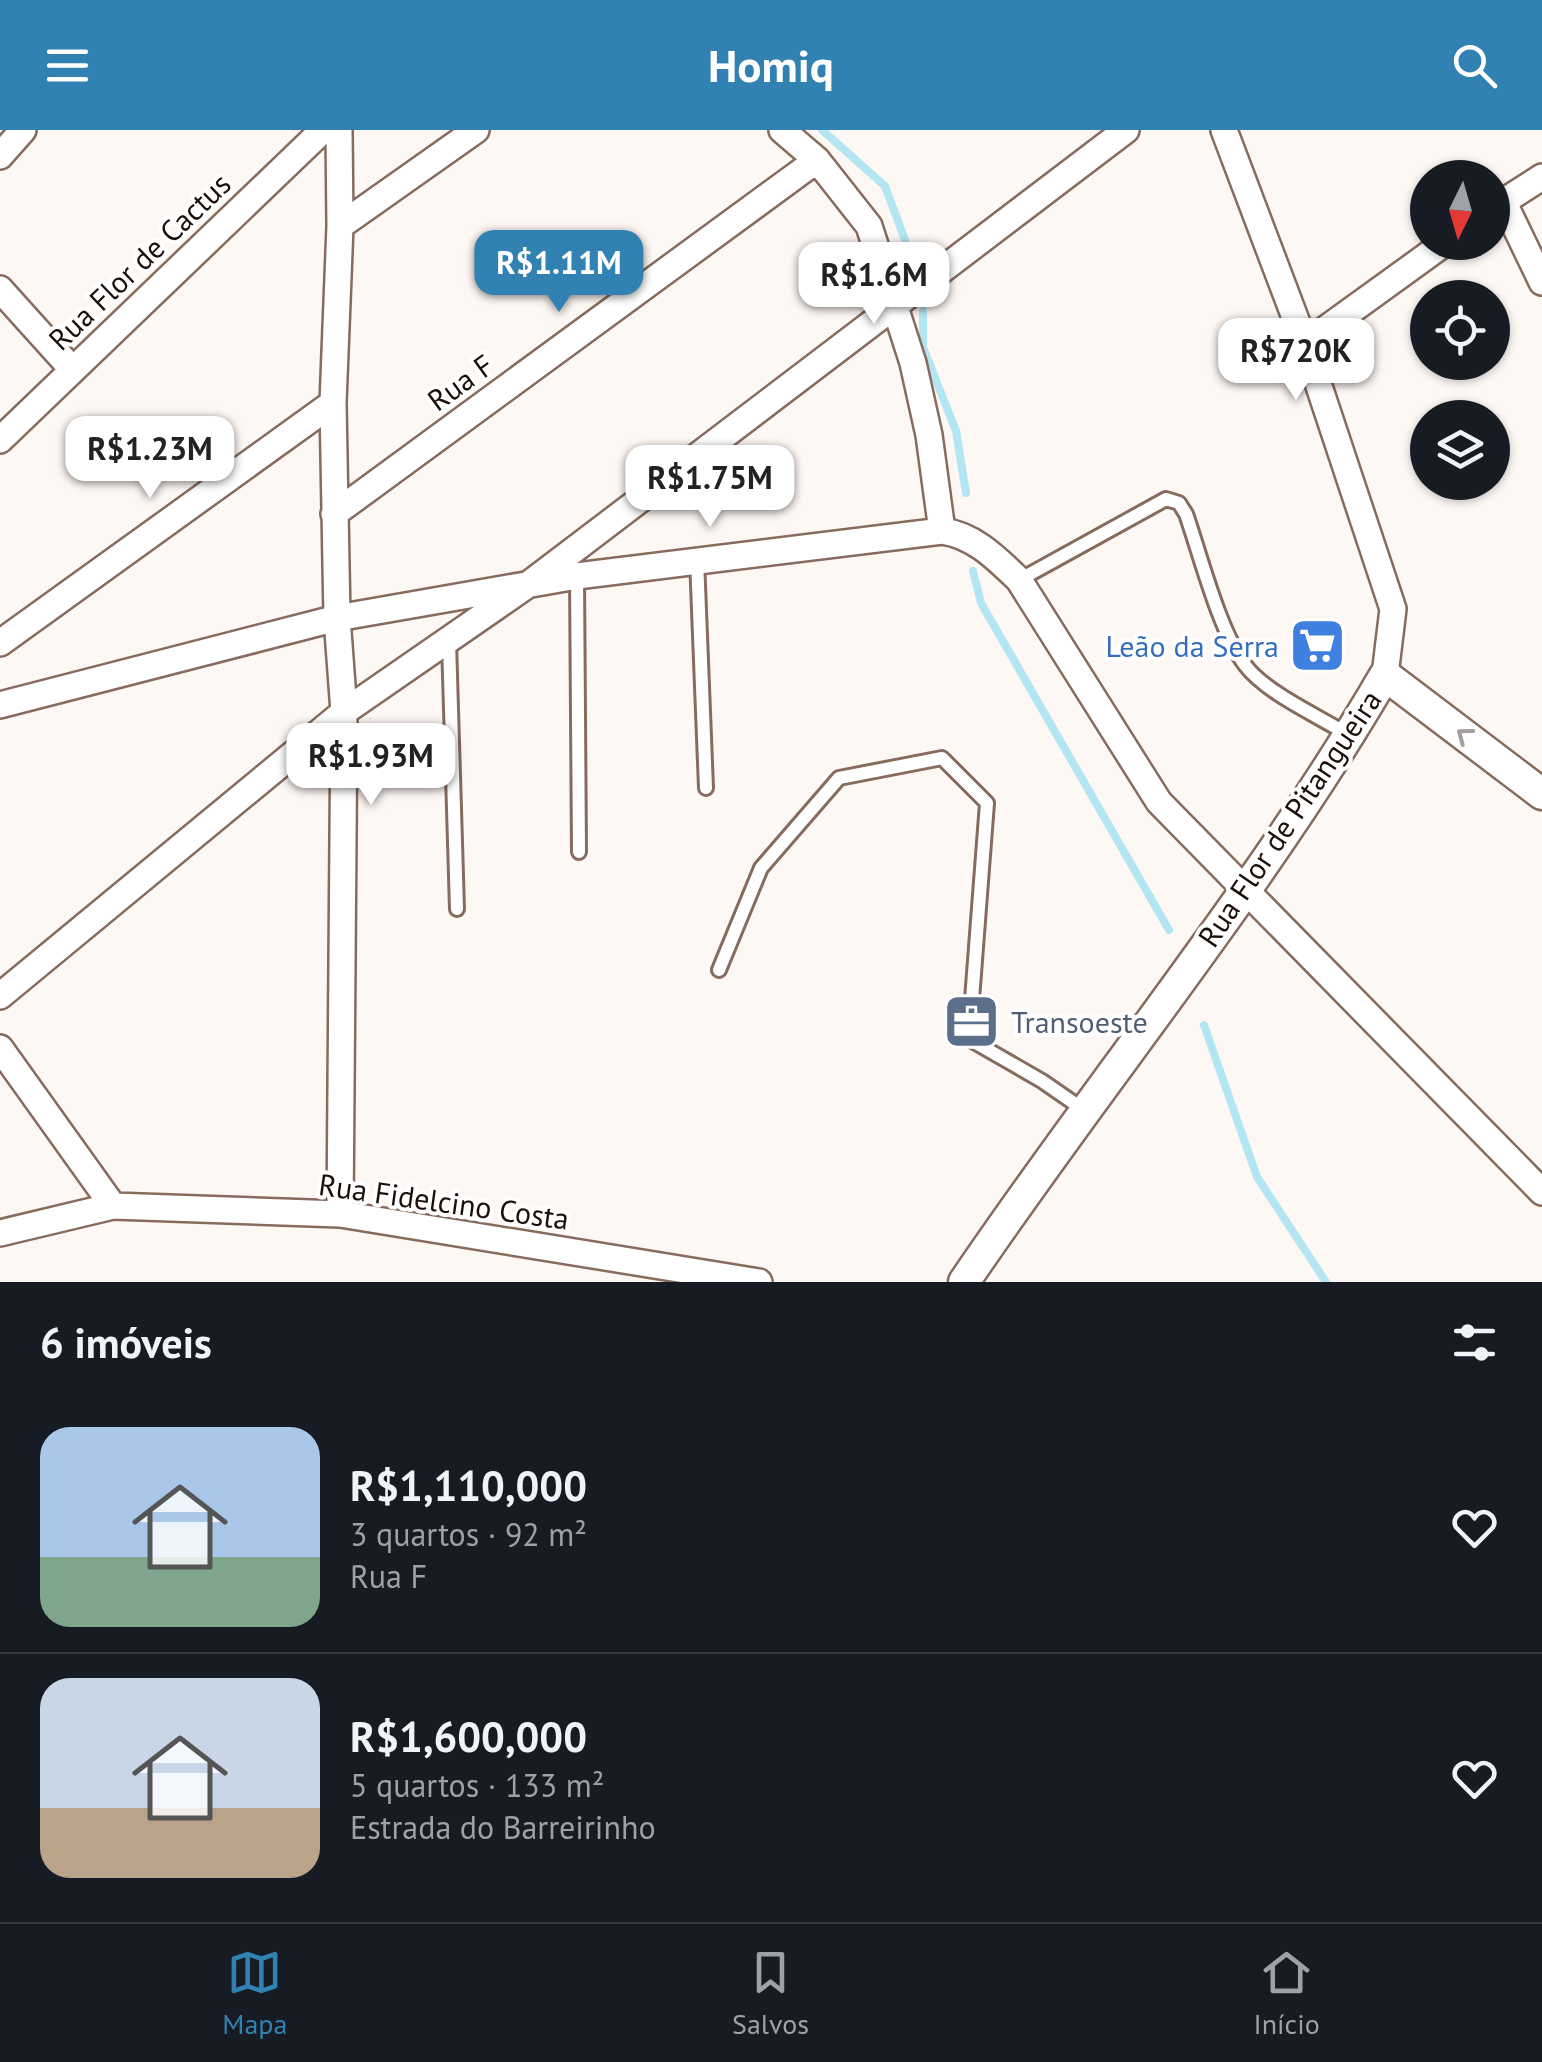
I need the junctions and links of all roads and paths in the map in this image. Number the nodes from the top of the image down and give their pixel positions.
1 (23, 130) edge
2 (324, 130) edge
3 (340, 130) edge
4 (476, 130) edge
5 (782, 130) edge
6 (1126, 130) edge
7 (1224, 130) edge
8 (0, 156) edge
9 (817, 160) junction
10 (1542, 177) edge
11 (1510, 197) edge
12 (340, 226) junction
13 (1510, 226) edge
14 (1421, 260) edge
15 (1542, 282) edge
16 (0, 289) edge
17 (897, 306) junction
18 (1305, 344) junction
19 (72, 370) junction
20 (333, 403) junction
21 (0, 440) edge
22 (334, 514) junction
23 (942, 531) junction
24 (698, 559) junction
25 (577, 576) junction
26 (1019, 580) junction
27 (530, 584) junction
28 (337, 618) junction
29 (448, 640) junction
30 (0, 643) edge
31 (1385, 675) junction
32 (0, 706) edge
33 (344, 712) junction
34 (1350, 736) junction
35 (706, 788) dead end
36 (1542, 794) edge
37 (578, 852) dead end
38 (1246, 888) junction
39 (457, 909) dead end
40 (719, 970) dead end
41 (0, 996) edge
42 (0, 1048) edge
43 (1084, 1110) junction
44 (1542, 1192) edge
45 (113, 1206) junction
46 (340, 1214) junction
47 (0, 1234) edge
48 (759, 1282) edge
49 (964, 1282) edge

1 - 8 street
2 - 19 street, Rua Flor de Cactus
3 - 12 street
4 - 12 street
5 - 9 street
6 - 17 street
7 - 18 street, Rua Flor de Pitangueira
9 - 17 street
9 - 22 street, Rua F
10 - 11 street
12 - 20 street
13 - 15 street
14 - 18 street
16 - 19 street
17 - 23 street
17 - 27 street
18 - 31 street, Rua Flor de Pitangueira
19 - 21 street, Rua Flor de Cactus
20 - 22 street
20 - 30 street
22 - 28 street
23 - 24 street
23 - 26 street
24 - 25 street
24 - 35 lane
25 - 27 street
25 - 37 lane
26 - 34 lane
26 - 38 street
27 - 28 street
27 - 29 street
28 - 32 street
28 - 33 street
29 - 33 street
29 - 39 lane
31 - 34 street, Rua Flor de Pitangueira
36 -> 31 street
33 - 41 street
33 - 46 street
34 - 38 street, Rua Flor de Pitangueira
38 - 43 street, Rua Flor de Pitangueira
38 - 44 street
40 - 43 lane
42 - 45 street
43 - 49 street, Rua Flor de Pitangueira
45 - 46 street, Rua Fidelcino Costa
45 - 47 street, Rua Fidelcino Costa
46 - 48 street, Rua Fidelcino Costa

